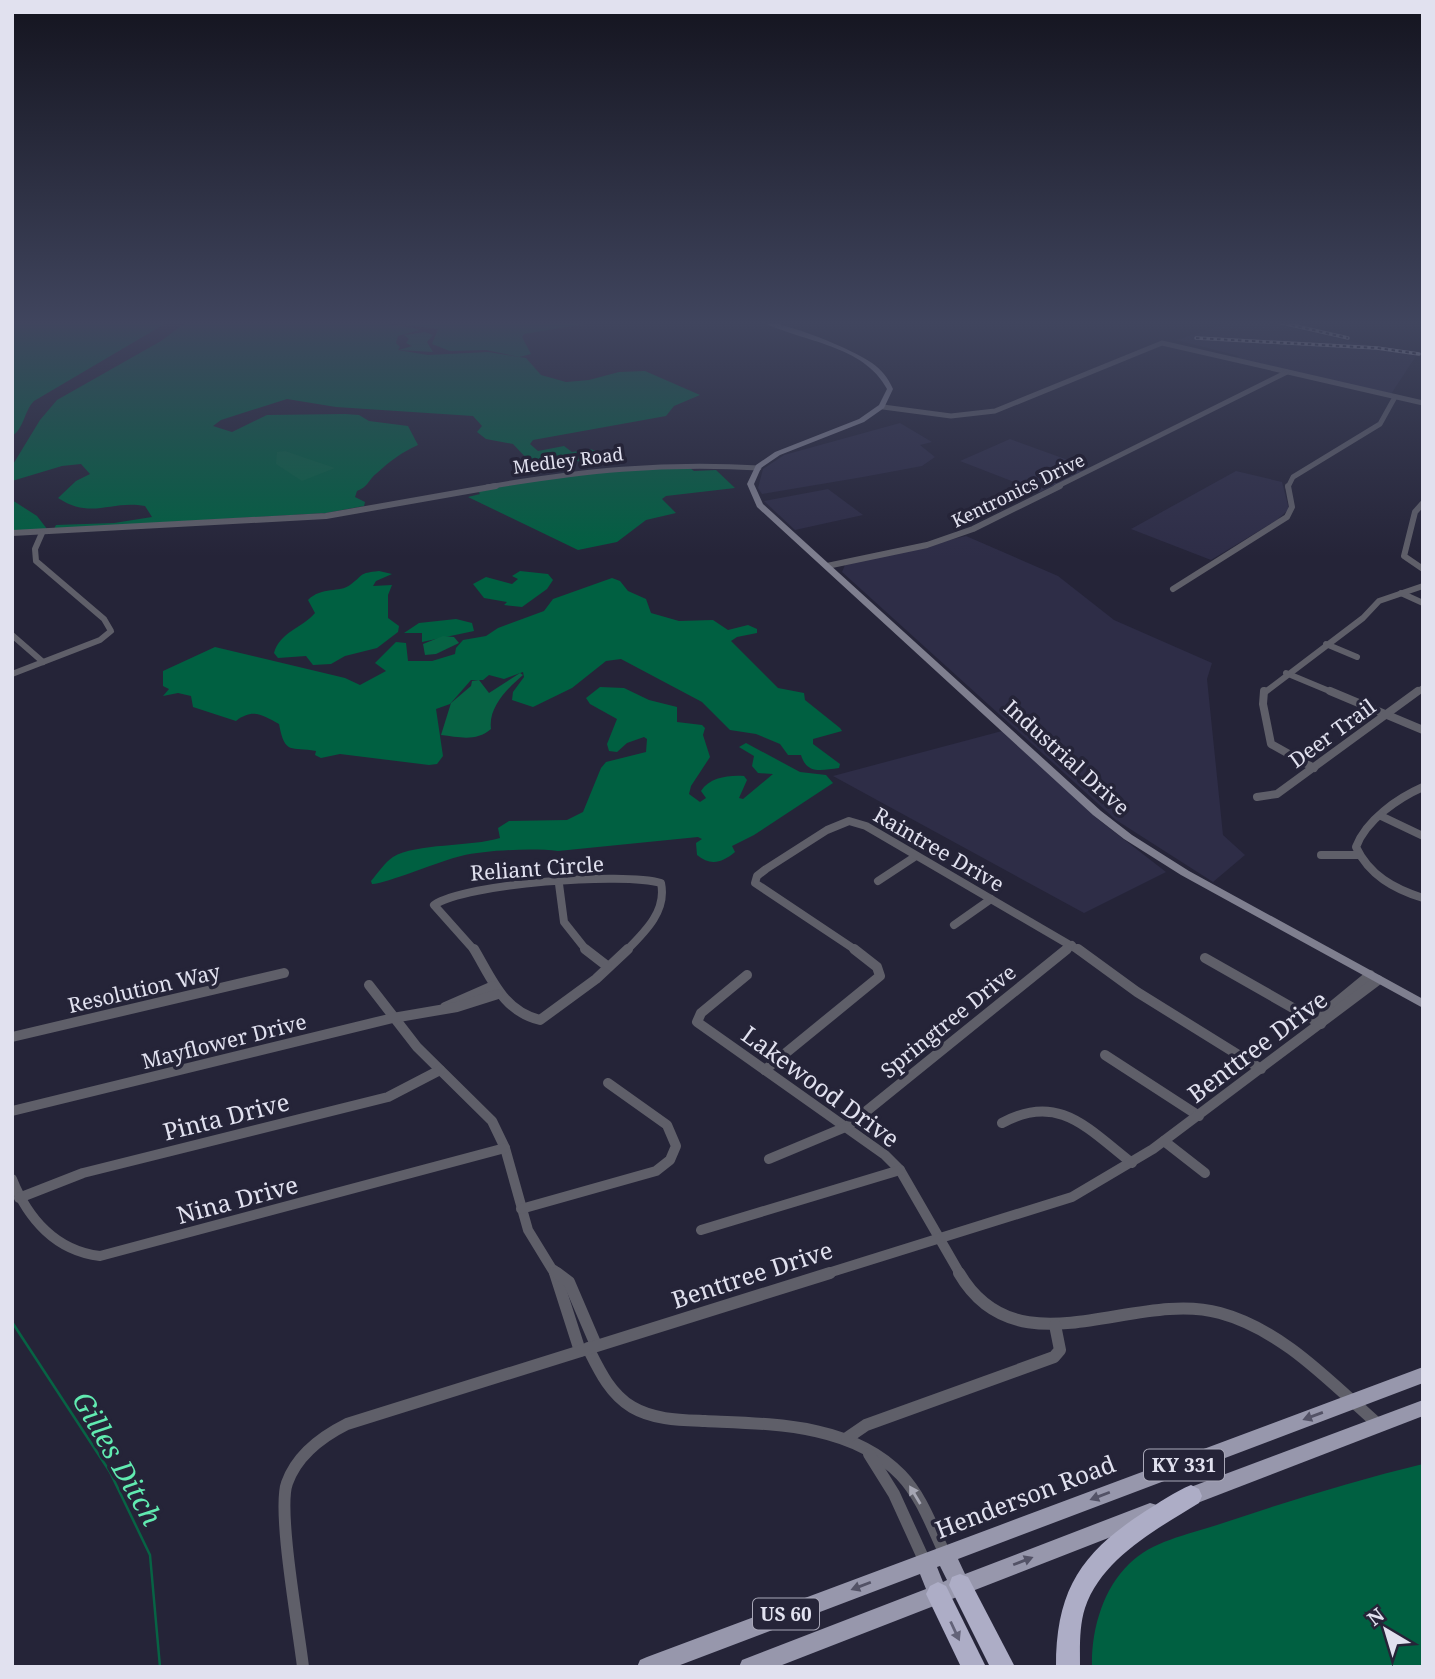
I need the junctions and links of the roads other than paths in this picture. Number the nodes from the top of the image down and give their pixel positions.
1 (887, 400) edge
2 (1020, 400) edge
3 (1230, 400) edge
4 (1392, 400) edge
5 (883, 408) junction
6 (758, 468) junction
7 (1423, 503) edge
8 (12, 533) edge
9 (45, 533) junction
10 (827, 566) junction
11 (1423, 569) edge
12 (1423, 586) edge
13 (1173, 589) dead end
14 (1401, 593) junction
15 (1423, 603) edge
16 (12, 635) edge
17 (1326, 644) junction
18 (1357, 657) dead end
19 (43, 662) junction
20 (1286, 673) junction
21 (12, 674) edge
22 (1423, 688) edge
23 (1388, 715) junction
24 (1423, 730) edge
25 (1314, 768) junction
26 (1423, 788) edge
27 (1257, 797) dead end
28 (1381, 816) junction
29 (1423, 836) edge
30 (1321, 855) dead end
31 (1359, 855) junction
32 (916, 856) junction
33 (878, 881) dead end
34 (559, 884) junction
35 (1423, 898) edge
36 (990, 899) junction
37 (954, 925) dead end
38 (1072, 945) junction
39 (1205, 958) dead end
40 (607, 966) junction
41 (284, 973) dead end
42 (747, 975) dead end
43 (1374, 977) junction
44 (369, 985) dead end
45 (496, 990) junction
46 (1423, 1004) edge
47 (393, 1018) junction
48 (1321, 1024) junction
49 (12, 1037) edge
50 (1105, 1055) dead end
51 (1261, 1069) junction
52 (440, 1070) junction
53 (765, 1070) junction
54 (608, 1083) dead end
55 (12, 1111) edge
56 (1199, 1116) junction
57 (1002, 1123) dead end
58 (848, 1126) junction
59 (1164, 1141) junction
60 (505, 1148) junction
61 (769, 1159) dead end
62 (1132, 1163) junction
63 (900, 1170) junction
64 (1205, 1172) dead end
65 (12, 1180) edge
66 (19, 1198) junction
67 (521, 1209) junction
68 (701, 1230) dead end
69 (938, 1237) junction
70 (554, 1270) junction
71 (1055, 1325) junction
72 (588, 1348) junction
73 (1423, 1375) edge
74 (1352, 1402) junction
75 (1423, 1408) edge
76 (1379, 1425) junction
77 (847, 1438) junction
78 (867, 1451) junction
79 (1191, 1496) junction
80 (945, 1555) junction
81 (925, 1562) junction
82 (949, 1590) junction
83 (303, 1667) edge
84 (647, 1667) edge
85 (749, 1667) edge
86 (974, 1667) edge
87 (1003, 1667) edge
88 (1068, 1667) edge

1 - 5 street
2 - 5 street
3 - 10 street, Kentronics Drive
4 - 13 street
5 - 6 street
6 - 9 street, Medley Road
6 - 10 street, Industrial Drive
7 - 11 street
8 - 9 street, Medley Road
9 - 19 street
10 - 43 street, Industrial Drive
12 - 14 street
14 - 15 street
14 - 17 street
16 - 19 street
17 - 18 street
17 - 20 street
19 - 21 street
20 - 23 street
20 - 25 street
22 - 23 street, Deer Trail
23 - 24 street
23 - 25 street, Deer Trail
25 - 27 street, Deer Trail
26 - 28 street
28 - 29 street
28 - 31 street
30 - 31 street
31 - 35 street
32 - 33 street
32 - 36 street, Raintree Drive
32 - 53 street, Raintree Drive
34 - 40 street
34 - 40 street, Reliant Circle
34 - 45 street, Reliant Circle
36 - 37 street
36 - 38 street, Raintree Drive
38 - 51 street, Raintree Drive
38 - 58 street, Springtree Drive
39 - 48 street
40 - 45 street, Reliant Circle
41 - 49 street, Resolution Way
42 - 53 street, Lakewood Drive
43 - 46 street, Industrial Drive
43 - 48 street, Benttree Drive
44 - 47 street
45 - 47 street, Mayflower Drive
47 - 52 street
47 - 55 street, Mayflower Drive
48 - 51 street, Benttree Drive
50 - 56 street
51 - 56 street, Benttree Drive
52 - 60 street
52 - 66 street, Pinta Drive
53 - 58 street, Lakewood Drive
54 - 67 street
56 - 59 street, Benttree Drive
57 - 62 street
58 - 61 street, Springtree Drive
58 - 63 street, Lakewood Drive
59 - 62 street, Benttree Drive
59 - 64 street
60 - 66 street, Nina Drive
60 - 67 street
62 - 69 street, Benttree Drive
63 - 68 street
63 - 69 street, Lakewood Drive
65 - 66 street, Nina Drive
67 - 70 street
69 - 71 street, Lakewood Drive
69 - 72 street, Benttree Drive
70 - 72 street
70 - 72 street
71 - 74 street, Lakewood Drive
71 - 77 street
72 - 77 street
72 - 83 street, Benttree Drive
73 - 74 main road, Henderson Road / KY 331
74 - 76 street, Lakewood Drive
74 -> 80 main road, Henderson Road / KY 331
75 - 76 main road, KY 331
76 - 79 main road, KY 331
77 - 78 street
80 -> 78 street
78 - 81 street
82 -> 79 main road, KY 331
79 - 88 highway
80 - 81 main road, Henderson Road / US 60
80 - 82 main road
81 - 82 main road
81 -> 84 main road, Henderson Road / US 60
82 - 85 main road, KY 331
82 -> 86 highway
82 - 87 highway

